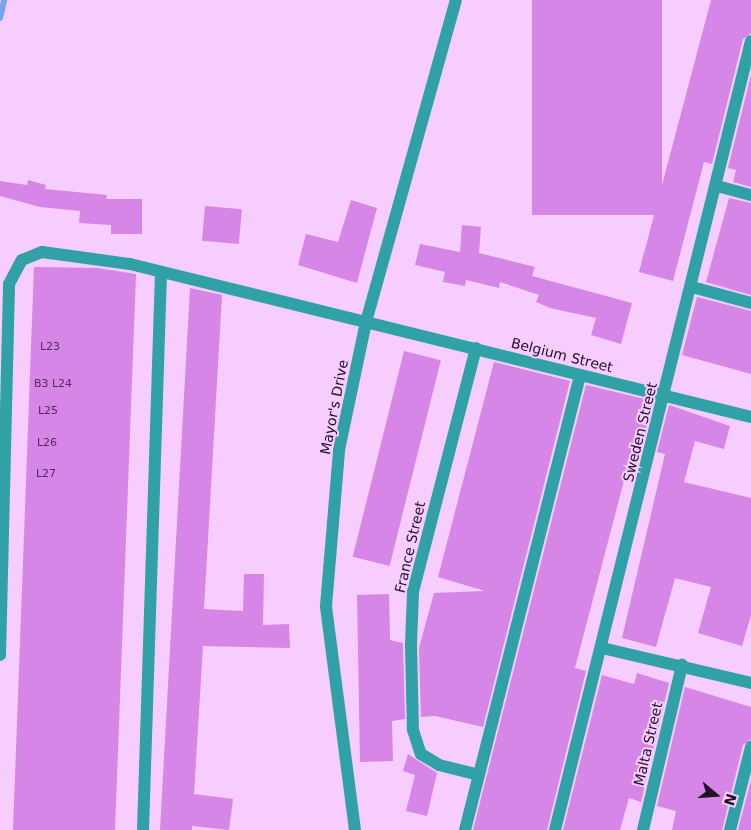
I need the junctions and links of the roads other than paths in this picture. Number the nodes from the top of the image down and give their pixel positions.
1 (456, 0) edge
2 (751, 41) edge
3 (746, 91) edge
4 (717, 186) junction
5 (751, 195) edge
6 (162, 273) junction
7 (692, 287) junction
8 (751, 303) edge
9 (366, 322) junction
10 (476, 348) junction
11 (580, 376) junction
12 (664, 396) junction
13 (751, 417) edge
14 (602, 648) junction
15 (0, 655) edge
16 (682, 665) junction
17 (751, 683) edge
18 (751, 747) edge
19 (479, 775) junction
20 (143, 830) edge
21 (355, 830) edge
22 (464, 830) edge
23 (555, 830) edge
24 (643, 830) edge
25 (730, 830) edge

1 - 9 street, Mayor's Drive
2 - 3 street, Sweden Street
3 - 4 street, Sweden Street
4 - 5 street
4 - 7 street, Sweden Street
6 - 9 street, Belgium Street
6 - 15 street, Belgium Street
6 - 20 street
7 - 8 street
7 - 12 street, Sweden Street
9 - 10 street, Belgium Street
9 - 21 street, Mayor's Drive
10 - 11 street, Belgium Street
10 - 19 street, France Street
11 - 12 street, Belgium Street
11 - 19 street
12 - 13 street, Belgium Street
12 - 14 street, Sweden Street
14 - 16 street
14 - 23 street, Sweden Street
16 - 17 street
16 - 24 street, Malta Street
18 - 25 street
19 - 22 street

